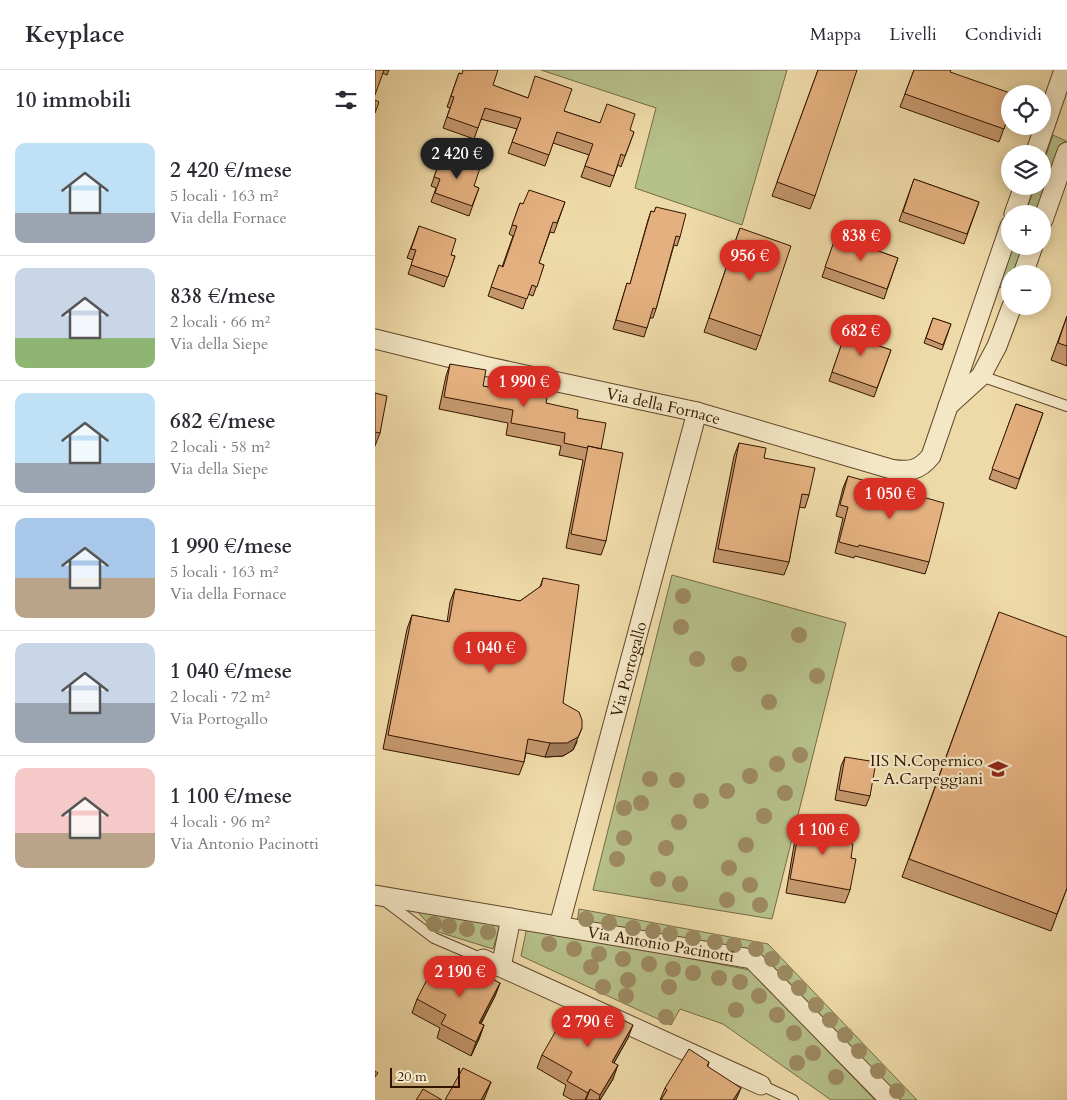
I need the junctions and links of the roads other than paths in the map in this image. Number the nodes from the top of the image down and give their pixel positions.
1 (1064, 70) edge
2 (1038, 145) edge
3 (1067, 152) edge
4 (1048, 205) edge
5 (1001, 251) edge
6 (987, 290) junction
7 (1001, 295) edge
8 (1008, 315) edge
9 (971, 337) junction
10 (375, 338) edge
11 (997, 346) junction
12 (981, 376) junction
13 (947, 406) junction
14 (1067, 406) edge
15 (697, 412) junction
16 (377, 896) edge
17 (511, 918) junction
18 (559, 926) junction
19 (483, 959) joint
20 (501, 967) junction
21 (761, 1085) joint
22 (793, 1100) edge
23 (890, 1100) edge

1 - 2 street
3 - 4 street
5 - 6 street, Via della Fornace
6 - 7 street
6 - 9 street, Via della Fornace
8 - 11 street
9 - 11 street
9 - 13 street, Via della Fornace
10 - 15 street, Via della Fornace
11 - 12 street
12 - 13 street
12 - 14 lane
13 - 15 street, Via della Fornace
15 - 18 street, Via Portogallo
16 - 17 street, Via Antonio Pacinotti
16 - 19 lane
17 - 18 street, Via Antonio Pacinotti
17 - 20 street
18 - 23 street, Via Antonio Pacinotti
19 - 20 street
20 - 21 street
21 - 22 lane

